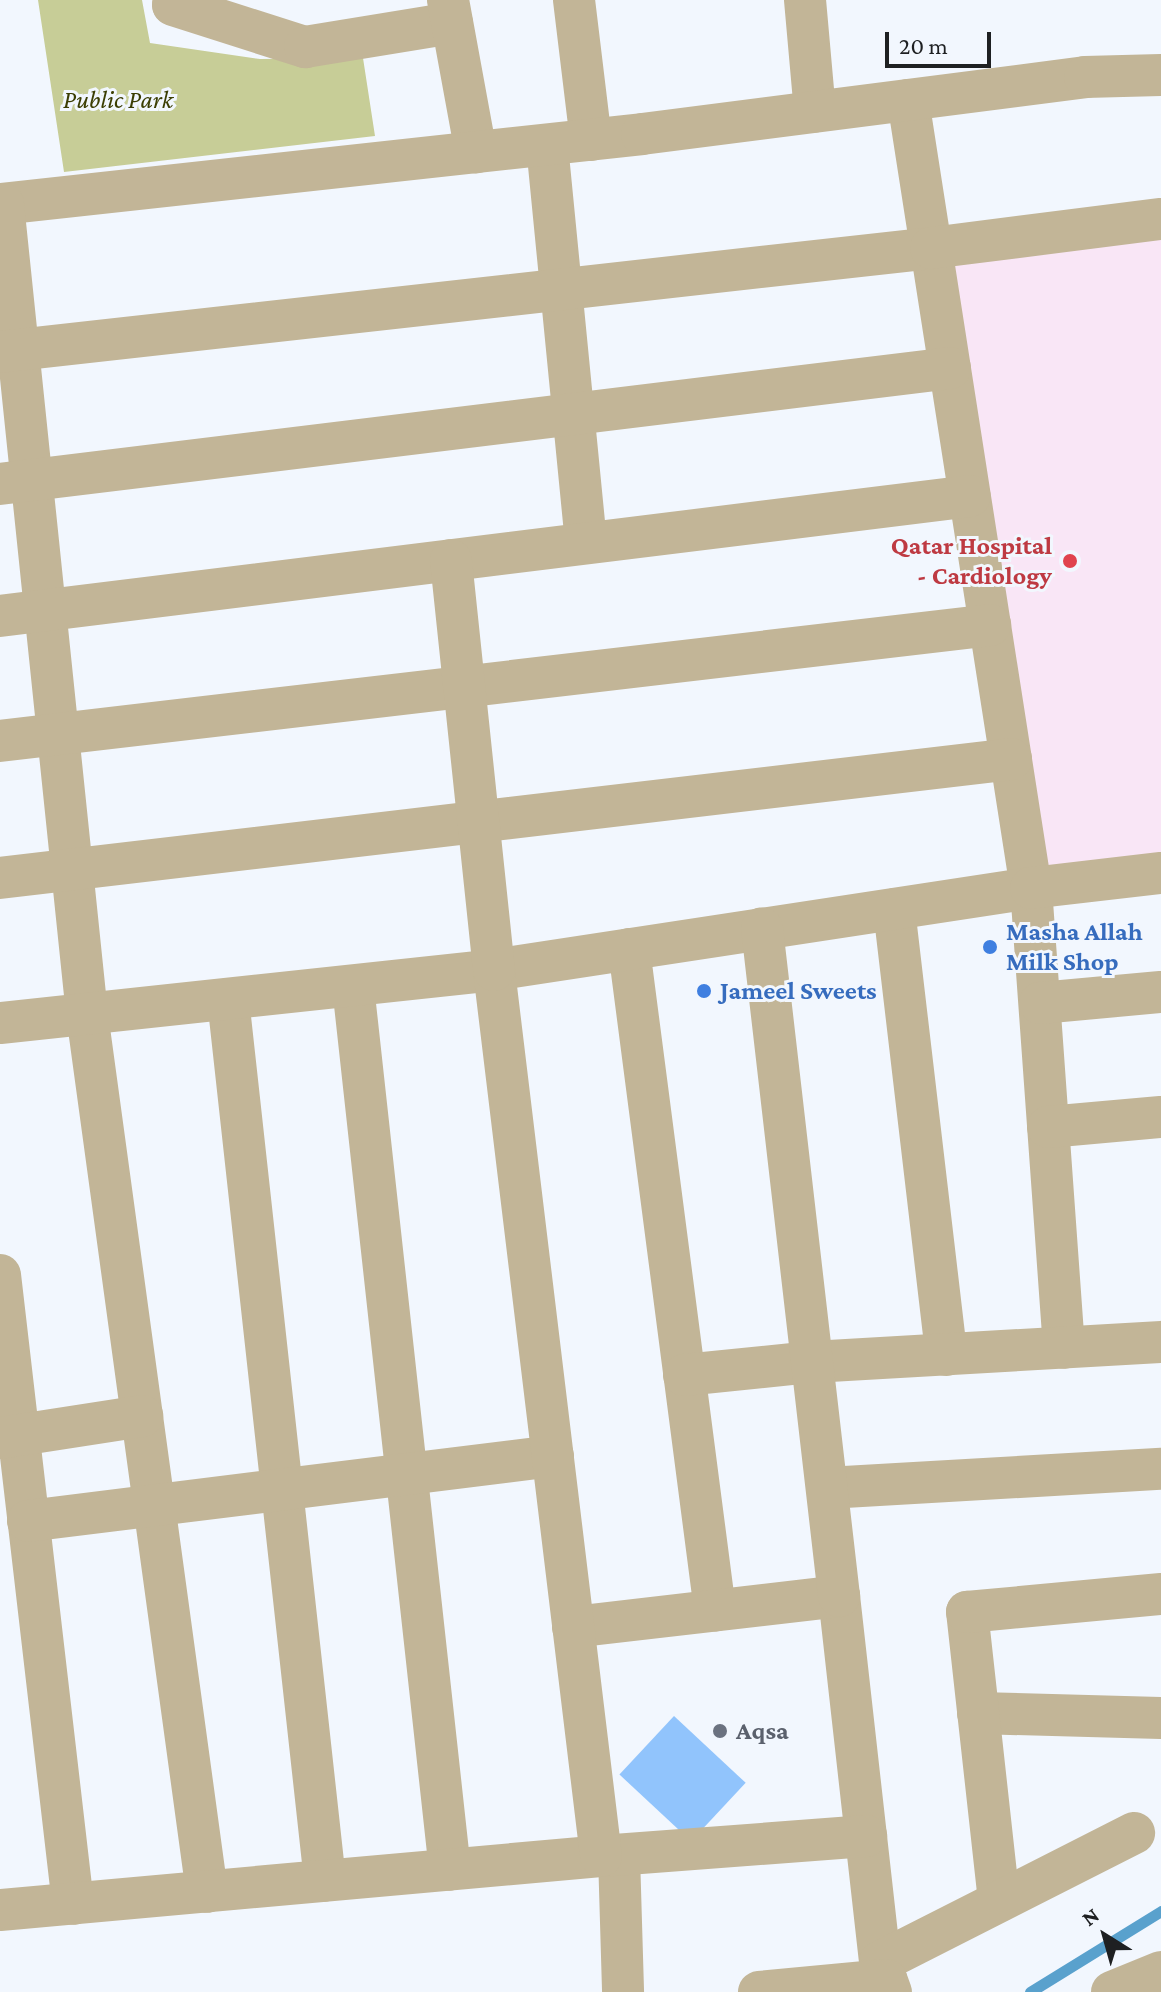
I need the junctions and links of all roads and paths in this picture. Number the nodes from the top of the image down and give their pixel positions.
1 (175, 0) edge
2 (574, 0) edge
3 (805, 0) edge
4 (450, 11) edge
5 (1161, 75) edge
6 (908, 100) junction
7 (815, 112) junction
8 (591, 140) junction
9 (547, 145) junction
10 (476, 152) junction
11 (1, 204) edge
12 (1161, 219) edge
13 (931, 248) junction
14 (561, 289) junction
15 (9, 350) edge
16 (950, 368) junction
17 (574, 413) junction
18 (16, 482) edge
19 (970, 496) junction
20 (586, 543) junction
21 (451, 560) junction
22 (45, 610) junction
23 (0, 616) edge
24 (990, 625) junction
25 (464, 685) junction
26 (57, 733) junction
27 (0, 741) edge
28 (1011, 759) junction
29 (478, 822) junction
30 (72, 870) junction
31 (1161, 873) edge
32 (0, 878) edge
33 (1031, 888) junction
34 (894, 909) junction
35 (762, 928) junction
36 (629, 949) junction
37 (494, 970) junction
38 (353, 986) junction
39 (1161, 992) edge
40 (228, 999) junction
41 (1040, 1003) junction
42 (87, 1014) junction
43 (0, 1023) edge
44 (1161, 1117) edge
45 (1048, 1127) junction
46 (0, 1275) edge
47 (1161, 1342) edge
48 (1064, 1348) junction
49 (946, 1355) junction
50 (812, 1362) junction
51 (684, 1375) junction
52 (142, 1416) junction
53 (9, 1437) edge
54 (553, 1456) junction
55 (1161, 1469) edge
56 (407, 1474) junction
57 (827, 1488) junction
58 (282, 1490) junction
59 (154, 1505) junction
60 (28, 1521) junction
61 (1161, 1594) edge
62 (839, 1596) junction
63 (715, 1610) junction
64 (573, 1627) junction
65 (978, 1713) junction
66 (1161, 1718) edge
67 (1134, 1833) dead end
68 (866, 1836) junction
69 (610, 1856) junction
70 (450, 1870) junction
71 (325, 1881) junction
72 (207, 1892) junction
73 (999, 1901) junction
74 (73, 1904) junction
75 (0, 1910) edge
76 (1161, 1972) edge
77 (886, 1978) edge
78 (623, 1992) edge
79 (759, 1992) edge
80 (1112, 1992) edge

1 - 4 street
2 - 8 street
3 - 7 street
4 - 10 street
5 - 6 street
6 - 7 street
6 - 13 street
7 - 8 street
8 - 9 street
9 - 10 street
9 - 14 street
10 - 11 street
11 - 15 street
12 - 13 street
13 - 14 street
13 - 16 street
14 - 15 street
14 - 17 street
15 - 18 street
16 - 17 street
16 - 19 street
17 - 18 street
17 - 20 street
18 - 22 street
19 - 20 street
19 - 24 street
20 - 21 street
21 - 22 street
21 - 25 street
22 - 23 street
22 - 26 street
24 - 25 street
24 - 28 street
25 - 26 street
25 - 29 street
26 - 27 street
26 - 30 street
28 - 29 street
28 - 33 street
29 - 30 street
29 - 37 street
30 - 32 street
30 - 42 street
31 - 33 street
33 - 34 street
33 - 41 street
34 - 35 street
34 - 49 street
35 - 36 street
35 - 50 street
36 - 37 street
36 - 51 street
37 - 38 street
37 - 54 street
38 - 40 street
38 - 56 street
39 - 41 street
40 - 42 street
40 - 58 street
41 - 45 street
42 - 43 street
42 - 52 street
44 - 45 street
45 - 48 street
46 - 53 street
47 - 48 street
48 - 49 street
49 - 50 street
50 - 51 street
50 - 57 street
51 - 63 street
52 - 53 street
52 - 59 street
53 - 60 street
54 - 56 street
54 - 64 street
55 - 57 street
56 - 58 street
56 - 70 street
57 - 62 street
58 - 59 street
58 - 71 street
59 - 60 street
59 - 72 street
60 - 74 street
61 - 65 street
62 - 63 street
62 - 68 street
63 - 64 street
64 - 69 street
65 - 66 street
65 - 73 street
67 - 73 street
68 - 69 street
68 - 77 street
69 - 70 street
69 - 78 street
70 - 71 street
71 - 72 street
72 - 74 street
73 - 77 street
74 - 75 street
76 - 80 street
77 - 79 street

